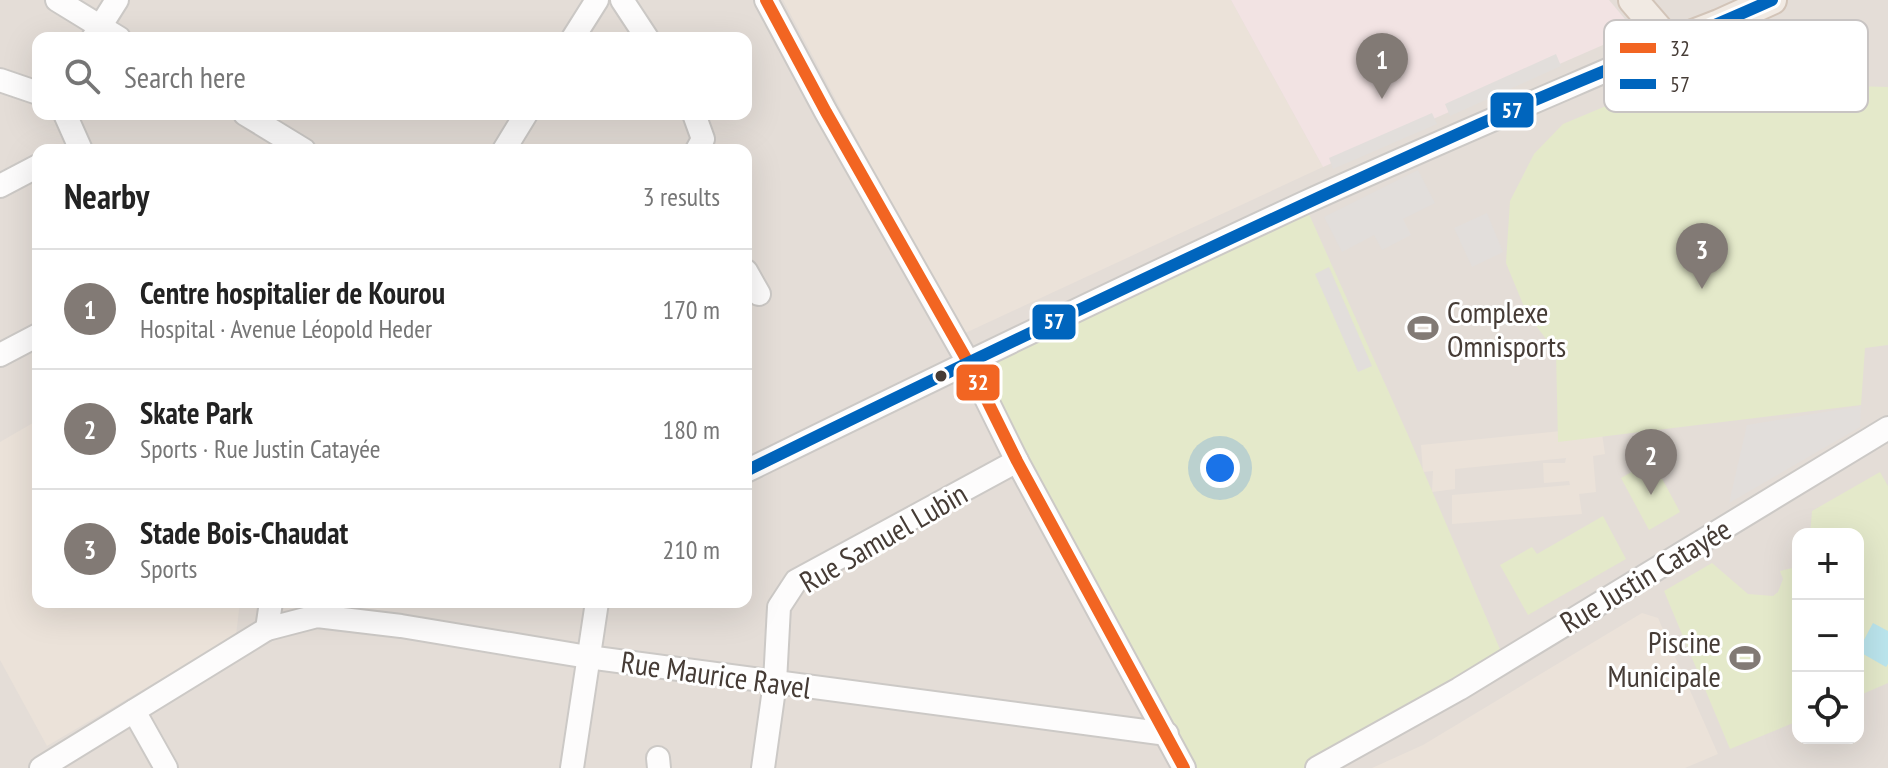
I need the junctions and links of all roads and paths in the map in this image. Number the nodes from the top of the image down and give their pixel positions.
1 (57, 0) edge
2 (117, 0) edge
3 (622, 0) edge
4 (766, 0) edge
5 (1633, 0) edge
6 (1772, 0) edge
7 (591, 3) edge
8 (1650, 20) edge
9 (1728, 20) edge
10 (101, 32) edge
11 (105, 32) edge
12 (576, 32) edge
13 (643, 32) edge
14 (1604, 71) edge
15 (0, 80) edge
16 (32, 91) edge
17 (67, 120) edge
18 (255, 120) edge
19 (522, 120) edge
20 (696, 120) edge
21 (77, 144) edge
22 (294, 144) edge
23 (508, 144) edge
24 (700, 144) edge
25 (32, 169) edge
26 (0, 186) edge
27 (752, 282) edge
28 (759, 294) dead end
29 (32, 338) edge
30 (0, 355) edge
31 (968, 362) junction
32 (1888, 428) edge
33 (1017, 461) junction
34 (752, 468) edge
35 (270, 608) edge
36 (596, 608) edge
37 (267, 629) junction
38 (588, 657) junction
39 (775, 682) junction
40 (134, 711) junction
41 (1167, 734) junction
42 (41, 768) edge
43 (166, 768) edge
44 (572, 768) edge
45 (763, 768) edge
46 (1184, 768) edge
47 (1317, 768) edge

1 - 10 street
2 - 11 street
3 - 13 street
4 - 31 street
5 - 8 main road
6 - 9 main road
7 - 12 street
14 - 31 street
15 - 16 street
17 - 21 street
18 - 22 street
19 - 23 street
20 - 24 street
25 - 26 street
27 - 28 street
29 - 30 street
31 - 33 street
31 - 34 street
32 - 47 street, Rue Justin Catayée
33 - 39 street, Rue Samuel Lubin
33 - 41 street
35 - 37 street
36 - 38 street
37 - 38 street, Rue Maurice Ravel
37 - 40 street, Rue Maurice Ravel
38 - 39 street, Rue Maurice Ravel
38 - 44 street
39 - 41 street, Rue Maurice Ravel
39 - 45 street, Rue Samuel Lubin
40 - 42 street, Rue Maurice Ravel
40 - 43 street
41 - 46 street

